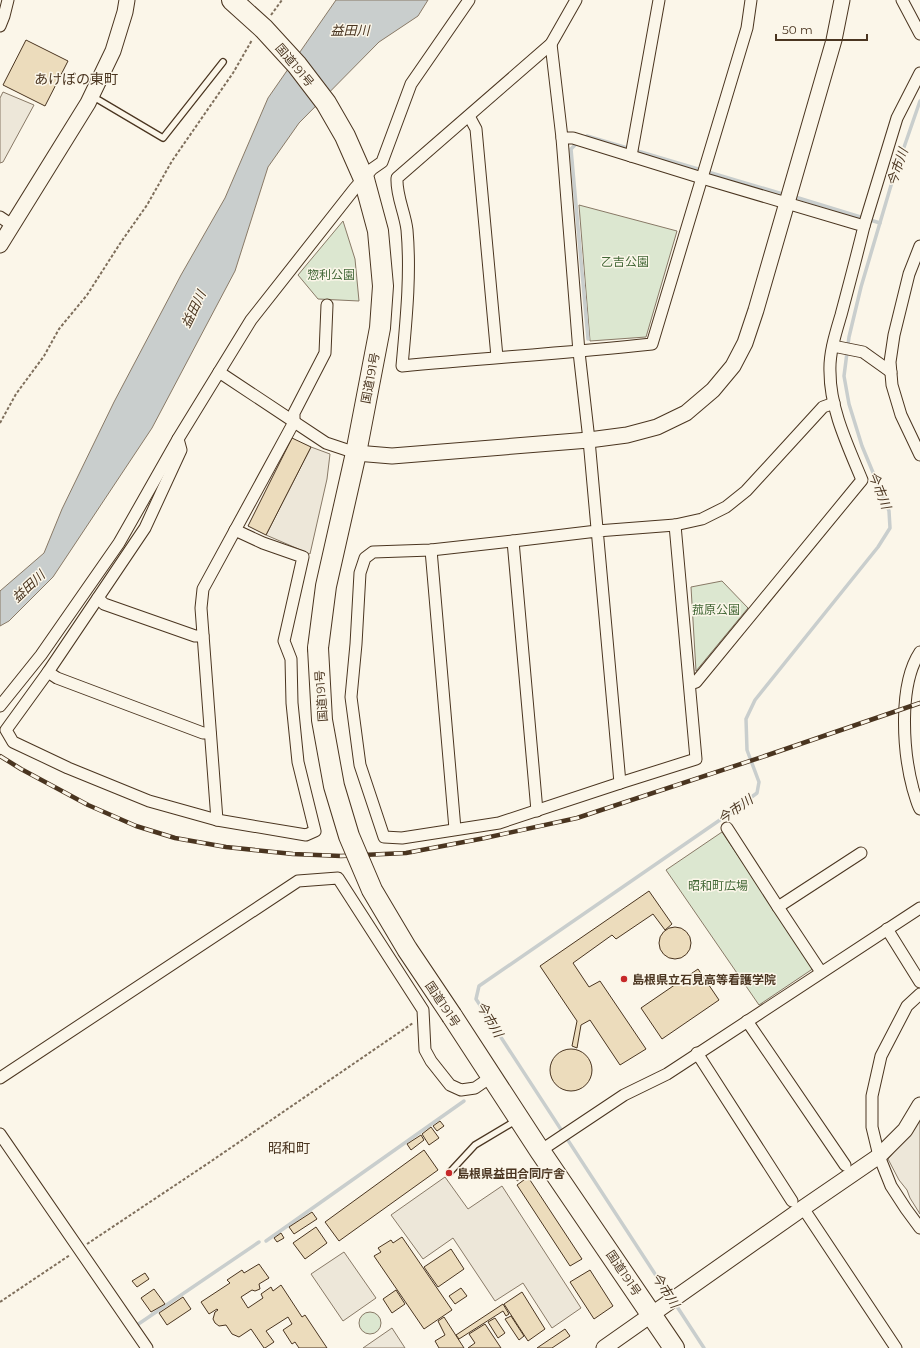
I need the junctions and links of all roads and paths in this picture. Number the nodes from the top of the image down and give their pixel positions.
1 (8, 0) edge
2 (127, 0) edge
3 (232, 0) edge
4 (282, 0) edge
5 (469, 0) edge
6 (576, 0) edge
7 (659, 0) edge
8 (751, 0) edge
9 (842, 0) edge
10 (902, 0) edge
11 (0, 26) edge
12 (262, 28) junction
13 (920, 34) edge
14 (552, 44) junction
15 (224, 62) dead end
16 (920, 74) edge
17 (92, 96) junction
18 (469, 116) junction
19 (562, 138) junction
20 (631, 156) junction
21 (702, 178) junction
22 (364, 179) junction
23 (787, 203) junction
24 (6, 221) edge
25 (864, 226) junction
26 (0, 245) edge
27 (920, 246) edge
28 (327, 305) dead end
29 (836, 346) junction
30 (579, 352) junction
31 (497, 357) junction
32 (219, 372) junction
33 (891, 372) junction
34 (834, 403) junction
35 (294, 422) junction
36 (0, 423) edge
37 (178, 439) junction
38 (589, 440) junction
39 (356, 453) junction
40 (920, 455) edge
41 (675, 526) junction
42 (236, 530) junction
43 (597, 531) junction
44 (513, 542) junction
45 (432, 550) junction
46 (98, 598) junction
47 (204, 636) junction
48 (920, 652) edge
49 (48, 672) junction
50 (690, 684) junction
51 (0, 706) edge
52 (210, 733) junction
53 (620, 783) junction
54 (920, 809) edge
55 (537, 811) junction
56 (217, 820) junction
57 (728, 828) dead end
58 (455, 829) junction
59 (861, 853) dead end
60 (778, 907) junction
61 (920, 908) edge
62 (887, 929) junction
63 (821, 972) junction
64 (920, 982) edge
65 (920, 994) edge
66 (424, 1015) junction
67 (748, 1020) junction
68 (697, 1053) junction
69 (491, 1077) junction
70 (0, 1078) edge
71 (920, 1105) edge
72 (519, 1119) junction
73 (0, 1134) edge
74 (540, 1151) junction
75 (879, 1156) junction
76 (845, 1165) dead end
77 (450, 1172) dead end
78 (798, 1204) junction
79 (920, 1228) edge
80 (80, 1249) junction
81 (0, 1302) edge
82 (652, 1315) junction
83 (147, 1348) edge
84 (604, 1348) edge
85 (674, 1348) edge
86 (896, 1348) edge

1 - 11 street
2 - 17 street
3 - 12 highway, 国道191号
4 - 12 path
5 - 22 street
6 - 14 street
7 - 20 street
8 - 21 street
9 - 23 street
10 - 13 street
12 - 22 highway, 国道191号
12 - 36 path
14 - 18 street
14 - 19 street
15 - 17 lane
16 - 25 street
17 - 24 street
18 - 31 street
18 - 31 street
19 - 20 street
19 - 30 street
20 - 21 street
21 - 23 street
21 - 30 street
22 - 32 street
22 - 39 highway, 国道191号
23 - 25 street
23 - 38 street
24 - 26 street
25 - 29 street
27 - 33 street
28 - 35 street
29 - 33 street
29 - 34 street
30 - 31 street
30 - 38 street
32 - 35 street
32 - 37 street
33 - 40 street
34 - 41 street
34 - 50 street
35 - 39 street
35 - 42 street
37 - 46 street
37 - 51 street
38 - 39 street
38 - 43 street
39 - 69 highway, 国道191号, bridge
41 - 43 street
41 - 50 street
42 - 47 street
42 - 56 street
43 - 44 street
43 - 53 street
44 - 45 street
44 - 55 street
45 - 58 street
45 - 58 street
46 - 47 street
46 - 49 street
47 - 52 street
48 - 54 street
49 - 52 street
49 - 56 street
50 - 53 street
52 - 56 street
53 - 55 street
55 - 58 street
57 - 60 street
59 - 60 street
60 - 63 street
61 - 62 street
62 - 63 street
62 - 64 street
63 - 67 street
65 - 75 street
66 - 69 street
66 - 70 street
66 - 80 path
67 - 68 street
67 - 76 street
68 - 74 street
68 - 78 street
69 - 72 highway, 国道191号
71 - 75 street
72 - 74 highway, 国道191号
72 - 77 lane
73 - 80 street
74 - 82 highway, 国道191号
75 - 78 street
75 - 79 street
78 - 82 street
78 - 86 street
80 - 81 path
80 - 83 street
82 - 84 street
82 - 85 highway, 国道191号

